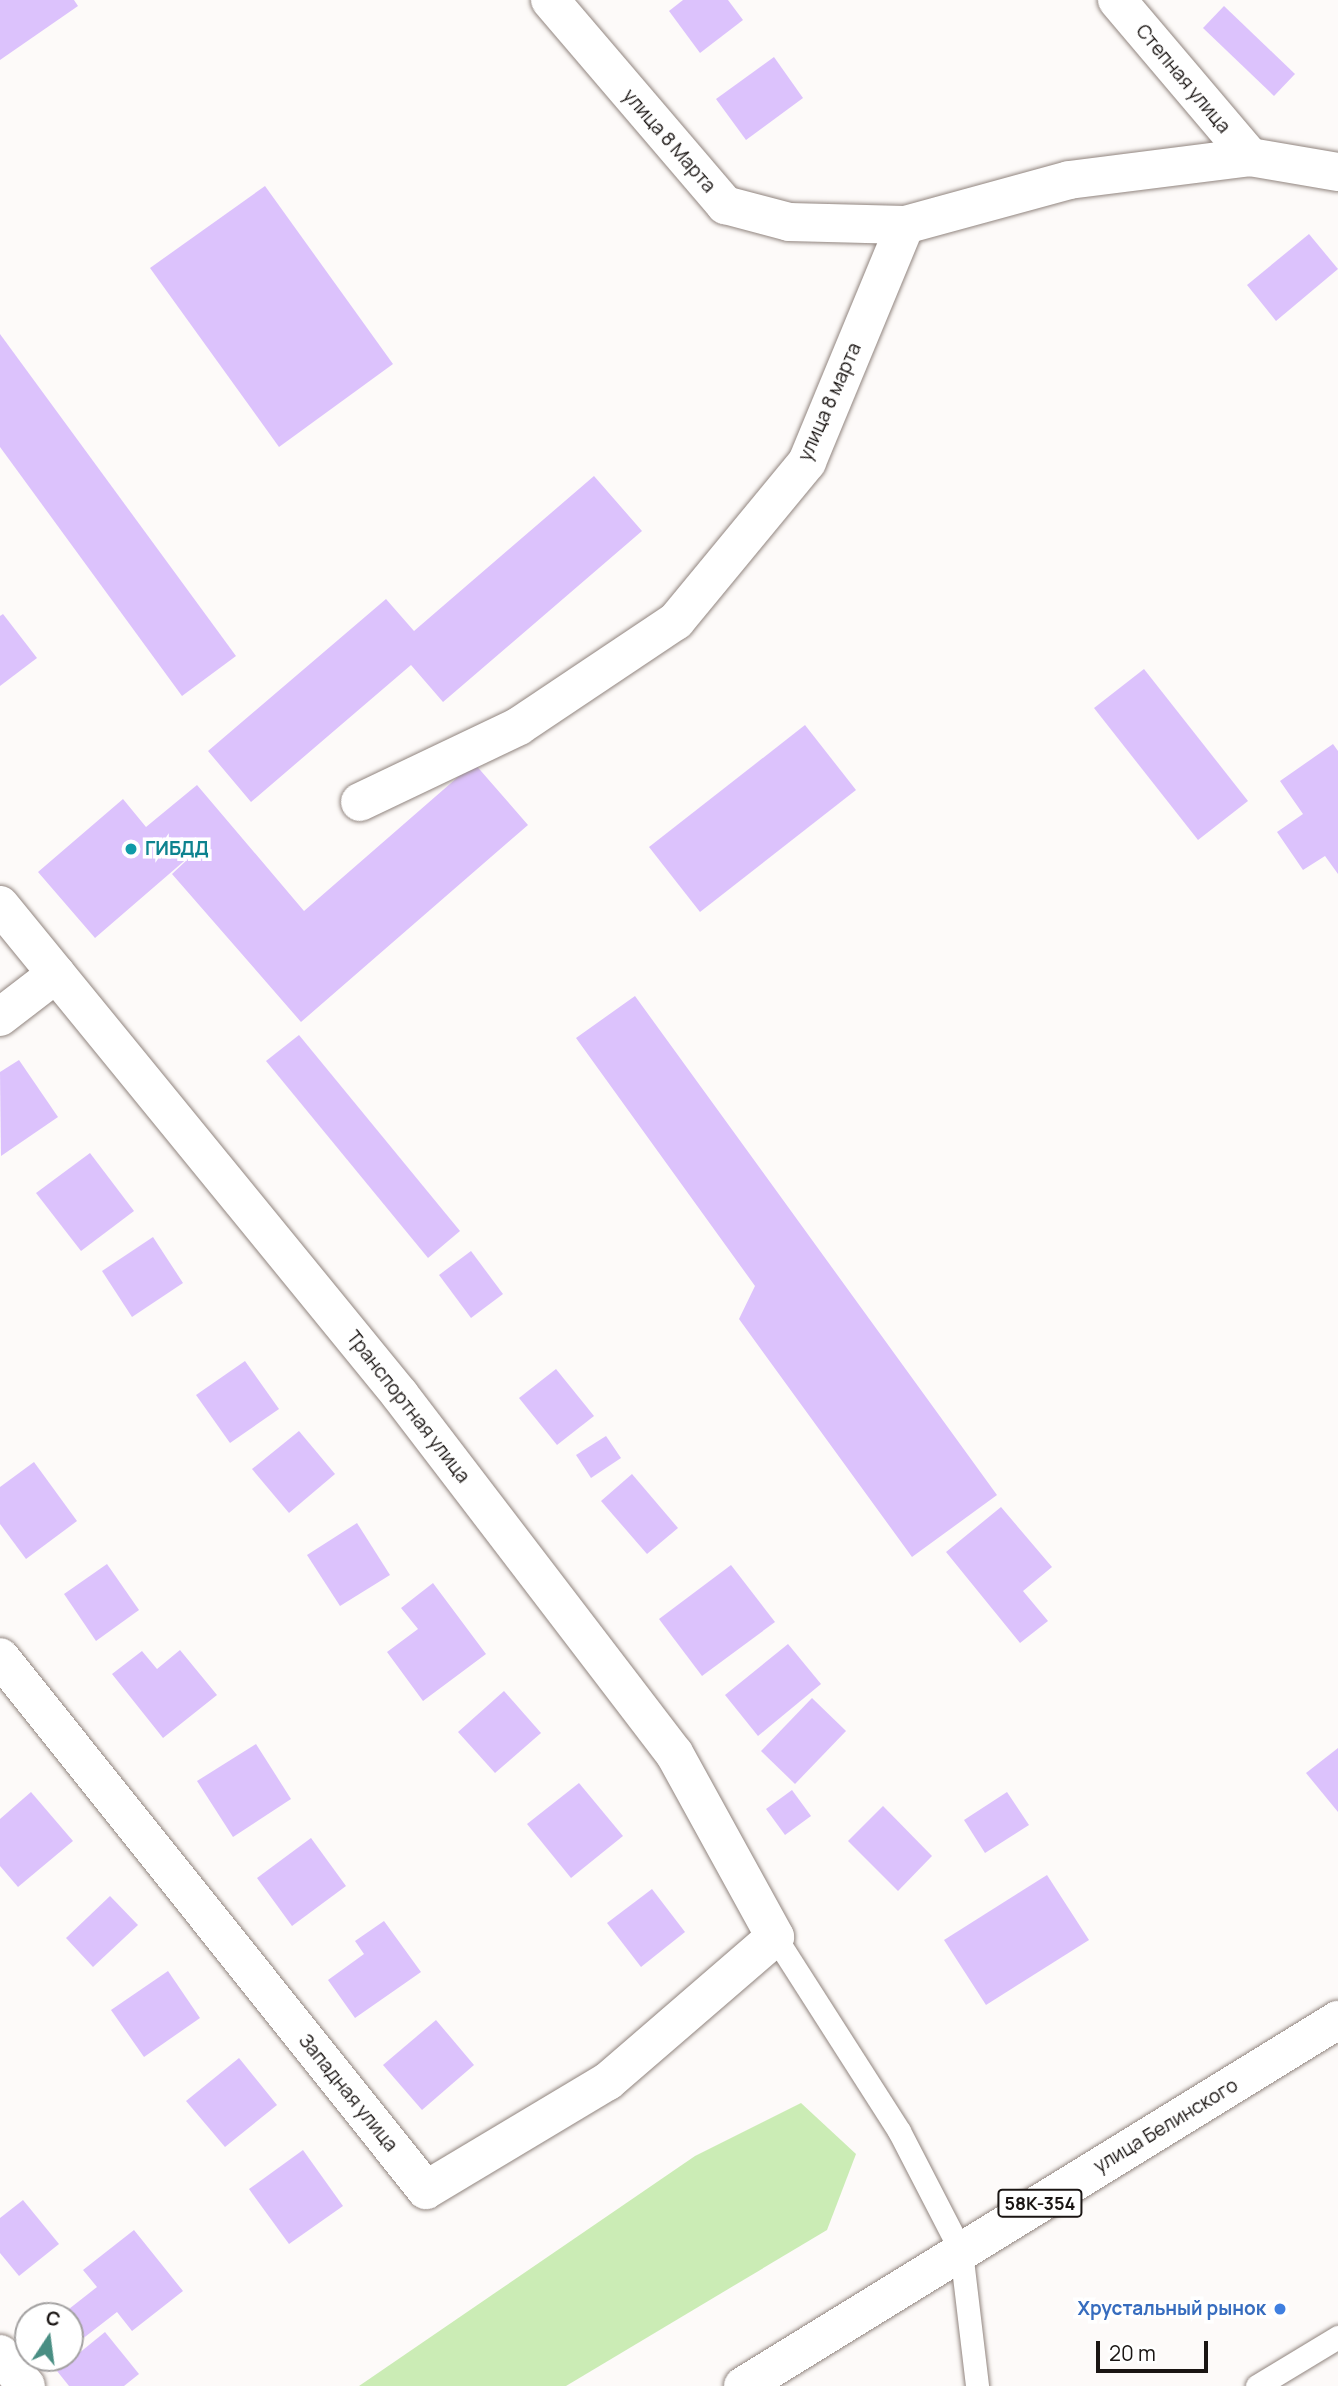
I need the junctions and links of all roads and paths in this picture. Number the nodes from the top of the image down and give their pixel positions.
1 (550, 0) edge
2 (1117, 0) edge
3 (1250, 157) junction
4 (1338, 172) edge
5 (905, 225) junction
6 (360, 802) dead end
7 (0, 905) edge
8 (56, 974) junction
9 (0, 1017) edge
10 (0, 1657) edge
11 (775, 1937) junction
12 (1338, 2020) edge
13 (961, 2251) junction
14 (1338, 2337) edge
15 (0, 2354) edge
16 (26, 2386) edge
17 (743, 2386) edge
18 (977, 2386) edge
19 (1257, 2386) edge

1 - 5 street, улица 8 Марта
2 - 3 street, Степная улица
3 - 4 street
3 - 5 street
5 - 6 street, улица 8 марта
7 - 8 street, Транспортная улица
8 - 9 street
8 - 11 street, Транспортная улица
10 - 11 street, Западная улица
11 - 13 lane
12 - 13 street, улица Белинского / 58К-354
13 - 17 street, улица Белинского / 58К-354
13 - 18 lane
14 - 19 lane
15 - 16 street

